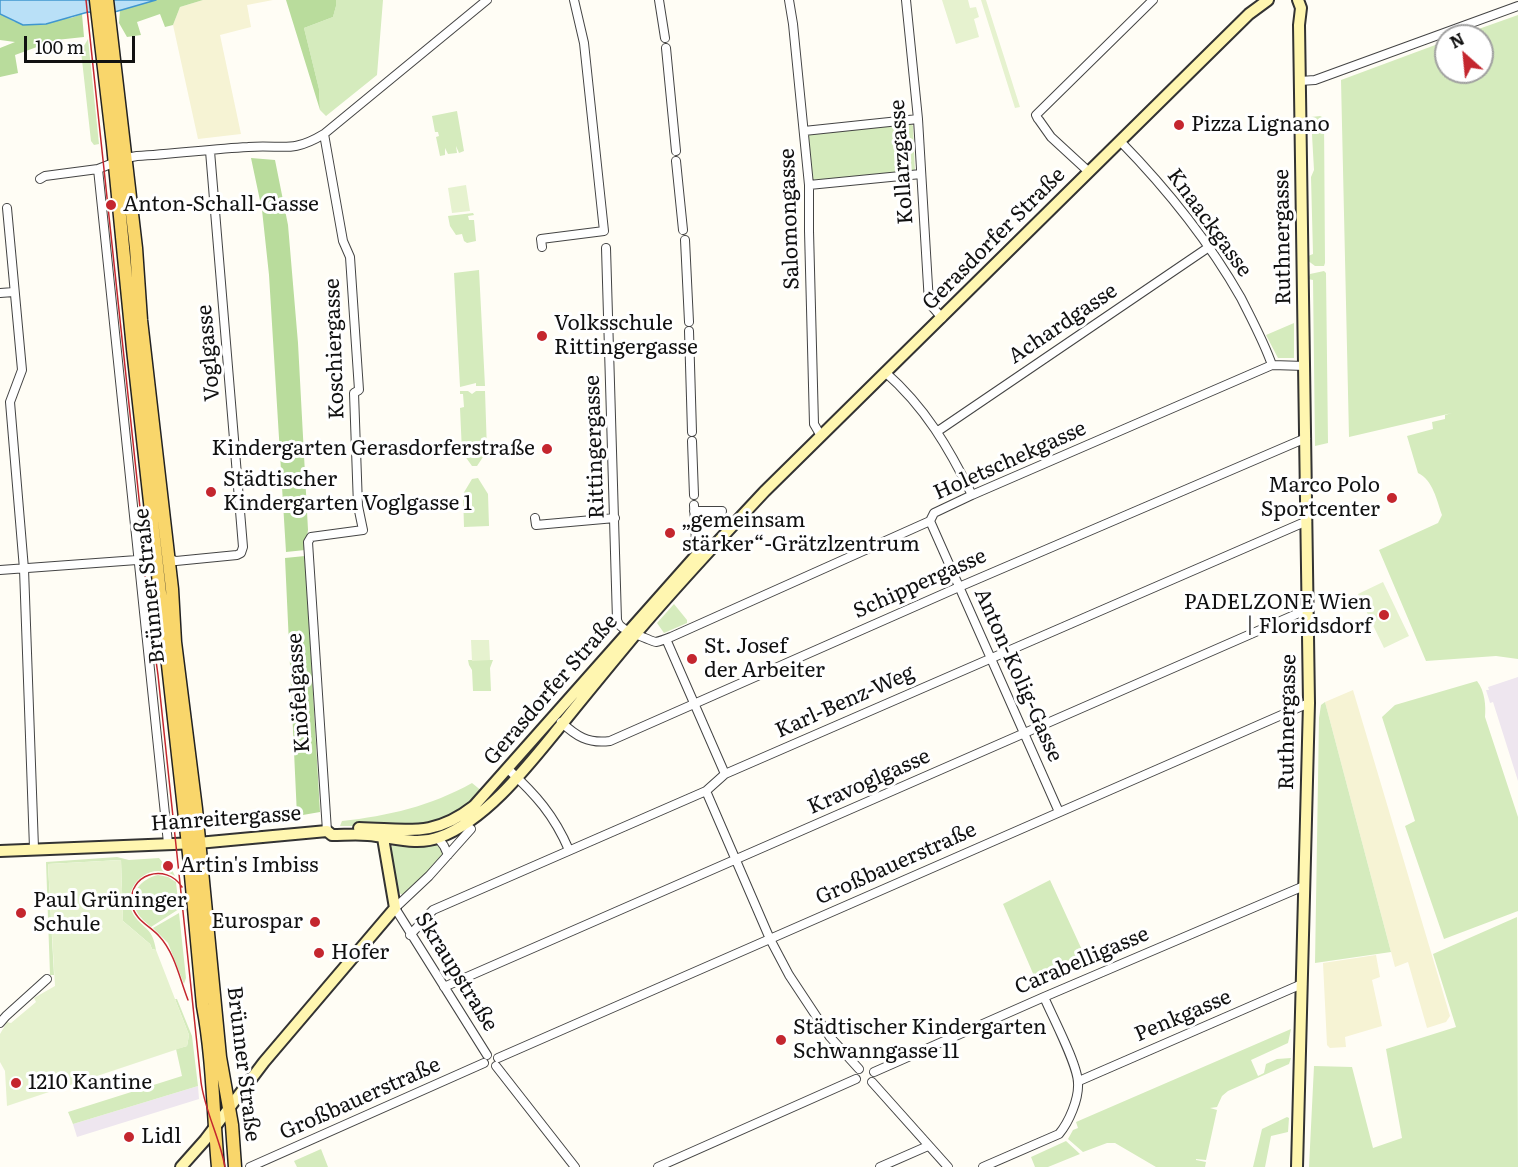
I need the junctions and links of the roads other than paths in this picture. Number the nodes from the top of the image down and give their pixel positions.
1 (96, 0) edge
2 (107, 0) edge
3 (488, 0) edge
4 (574, 0) edge
5 (659, 0) edge
6 (789, 0) edge
7 (906, 0) edge
8 (1153, 0) edge
9 (1259, 0) edge
10 (1268, 0) edge
11 (1289, 0) edge
12 (1298, 0) edge
13 (1518, 6) edge
14 (1249, 14) junction
15 (1299, 25) junction
16 (104, 26) junction
17 (665, 38) dead end
18 (666, 48) dead end
19 (1300, 81) junction
20 (918, 119) junction
21 (804, 132) junction
22 (324, 134) junction
23 (1120, 141) junction
24 (210, 151) junction
25 (676, 151) dead end
26 (120, 160) junction
27 (676, 161) dead end
28 (98, 169) junction
29 (1089, 172) junction
30 (921, 174) junction
31 (40, 179) dead end
32 (809, 185) junction
33 (7, 208) dead end
34 (683, 230) dead end
35 (685, 240) dead end
36 (542, 247) dead end
37 (1209, 247) junction
38 (606, 248) dead end
39 (14, 292) junction
40 (0, 293) edge
41 (942, 318) junction
42 (689, 322) dead end
43 (689, 331) dead end
44 (1272, 365) junction
45 (1305, 366) junction
46 (885, 372) junction
47 (938, 431) junction
48 (692, 432) dead end
49 (821, 436) junction
50 (1306, 438) junction
51 (692, 441) dead end
52 (694, 495) dead end
53 (972, 495) junction
54 (722, 511) dead end
55 (535, 518) dead end
56 (615, 518) junction
57 (930, 521) junction
58 (1307, 521) junction
59 (154, 541) junction
60 (705, 550) junction
61 (308, 552) joint
62 (168, 559) junction
63 (137, 561) junction
64 (24, 569) junction
65 (0, 570) edge
66 (959, 587) junction
67 (1308, 609) junction
68 (633, 633) junction
69 (666, 639) junction
70 (991, 658) junction
71 (1309, 703) junction
72 (694, 704) junction
73 (558, 720) junction
74 (1024, 734) junction
75 (512, 773) junction
76 (725, 774) junction
77 (706, 791) junction
78 (1059, 812) junction
79 (471, 829) dead end
80 (327, 831) junction
81 (437, 833) junction
82 (383, 838) junction
83 (192, 842) junction
84 (168, 843) junction
85 (34, 848) junction
86 (569, 850) junction
87 (0, 851) edge
88 (448, 855) junction
89 (735, 860) junction
90 (1304, 886) junction
91 (395, 908) junction
92 (410, 935) junction
93 (770, 939) junction
94 (47, 979) dead end
95 (1302, 984) junction
96 (444, 987) junction
97 (1044, 997) junction
98 (0, 1023) edge
99 (486, 1059) junction
100 (497, 1062) junction
101 (859, 1069) junction
102 (874, 1072) junction
103 (856, 1079) junction
104 (1078, 1081) junction
105 (872, 1082) junction
106 (228, 1107) junction
107 (214, 1127) junction
108 (928, 1146) junction
109 (985, 1166) edge
110 (181, 1167) edge
111 (218, 1167) edge
112 (235, 1167) edge
113 (250, 1167) edge
114 (575, 1167) edge
115 (658, 1167) edge
116 (880, 1167) edge
117 (948, 1167) edge
118 (1297, 1167) edge

1 - 16 main road, Brünner Straße
2 - 16 main road, Brünner Straße
3 - 22 street
4 - 36 street
5 - 17 street
6 - 21 street, Salomongasse
7 - 20 street, Kollarzgasse
8 - 29 street
9 - 14 street, Gerasdorfer Straße
10 - 14 street, Gerasdorfer Straße
11 - 15 street, Ruthnergasse
12 - 15 street, Ruthnergasse
13 - 19 street
14 - 23 street, Gerasdorfer Straße
15 - 19 street, Ruthnergasse
16 - 26 main road, Brünner Straße
18 - 25 street
19 - 45 street, Ruthnergasse
20 - 21 street
20 - 30 street, Kollarzgasse
21 - 32 street, Salomongasse
22 - 24 street
22 - 61 street, Koschiergasse
23 - 29 street, Gerasdorfer Straße
23 - 37 street, Knaackgasse
24 - 26 street
24 - 62 street, Voglgasse
26 - 28 street
26 - 59 main road, Brünner Straße
26 - 62 main road, Brünner Straße
27 - 34 street
28 - 31 street
28 - 63 street, Brünner Straße
29 - 41 street, Gerasdorfer Straße
30 - 32 street
30 - 41 street, Kollarzgasse
32 - 49 street, Salomongasse
33 - 39 street
35 - 42 street
37 - 44 street, Knaackgasse
37 - 47 street, Achardgasse
38 - 56 street, Rittingergasse
39 - 40 street
39 - 64 street
41 - 46 street, Gerasdorfer Straße
43 - 48 street
44 - 45 street, Holetschekgasse
44 - 53 street, Holetschekgasse
45 - 50 street, Ruthnergasse
46 - 47 street
46 - 49 street, Gerasdorfer Straße
47 - 53 street
49 - 60 street, Gerasdorfer Straße
50 - 58 street, Ruthnergasse
50 - 66 street, Schippergasse
51 - 52 street
53 - 57 street, Holetschekgasse
54 - 60 street
55 - 56 street
56 - 68 street, Rittingergasse
57 - 66 street, Anton-Kolig-Gasse
57 - 69 street, Holetschekgasse
58 - 67 street, Ruthnergasse
58 - 70 street, Karl-Benz-Weg
59 - 62 street
59 - 83 main road, Brünner Straße
60 - 68 street, Gerasdorfer Straße
61 - 80 street, Knöfelgasse
62 - 83 main road, Brünner Straße
63 - 64 street
63 - 84 street, Brünner Straße
64 - 65 street
64 - 85 street
66 - 70 street, Anton-Kolig-Gasse
66 - 72 street, Schippergasse
67 - 71 street, Ruthnergasse
67 - 74 street, Kravoglgasse
68 - 69 street
68 - 73 street, Gerasdorfer Straße
69 - 72 street
70 - 74 street, Anton-Kolig-Gasse
70 - 76 street, Karl-Benz-Weg
71 - 78 street, Großbauerstraße
71 - 90 street, Ruthnergasse
72 - 73 street, Schippergasse
72 - 76 street
73 - 75 street, Gerasdorfer Straße
74 - 78 street, Anton-Kolig-Gasse
74 - 89 street, Kravoglgasse
75 - 81 street, Gerasdorfer Straße
75 - 86 street
76 - 77 street, Karl-Benz-Weg
77 - 86 street, Karl-Benz-Weg
77 - 89 street
78 - 93 street, Großbauerstraße
79 - 88 street
80 - 81 street, Gerasdorfer Straße
80 - 82 street, Hanreitergasse
80 - 83 street, Hanreitergasse
81 - 82 street, Gerasdorfer Straße
81 - 88 street
82 - 91 street
83 - 84 street, Hanreitergasse
83 - 106 main road, Brünner Straße
83 - 107 main road, Brünner Straße
84 - 85 street, Hanreitergasse
85 - 87 street, Hanreitergasse
86 - 92 street, Karl-Benz-Weg
88 - 91 street
89 - 93 street
89 - 96 street, Kravoglgasse
90 - 95 street, Ruthnergasse
90 - 97 street, Carabelligasse
91 - 92 street, Skraupstraße
91 - 106 street
92 - 96 street, Skraupstraße
93 - 100 street, Großbauerstraße
93 - 101 street
94 - 98 street
95 - 104 street, Penkgasse
95 - 118 street, Ruthnergasse
96 - 99 street, Skraupstraße
97 - 102 street, Carabelligasse
97 - 104 street
99 - 100 street
99 - 113 street, Großbauerstraße
100 - 114 street
101 - 102 street
101 - 103 street
102 - 105 street
103 - 105 street
103 - 115 street
104 - 109 street
105 - 108 street
106 - 107 street
106 - 112 main road, Brünner Straße
107 - 110 street
107 - 111 main road, Brünner Straße
108 - 116 street
108 - 117 street

